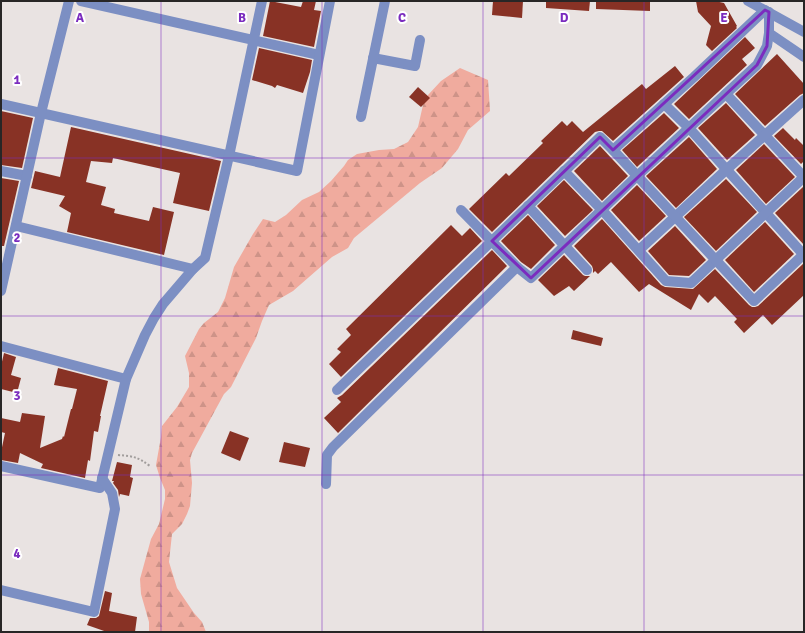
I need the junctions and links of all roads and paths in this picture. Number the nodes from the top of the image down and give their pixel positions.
1 (69, 1) edge
2 (81, 1) edge
3 (262, 1) edge
4 (330, 1) edge
5 (385, 1) edge
6 (748, 1) edge
7 (767, 11) junction
8 (804, 32) edge
9 (769, 33) junction
10 (254, 40) junction
11 (420, 40) dead end
12 (319, 55) junction
13 (804, 57) edge
14 (373, 58) junction
15 (726, 94) junction
16 (1, 104) edge
17 (664, 104) junction
18 (802, 106) edge
19 (41, 113) junction
20 (361, 117) dead end
21 (689, 128) junction
22 (764, 135) junction
23 (613, 150) junction
24 (229, 156) junction
25 (726, 170) junction
26 (1, 171) edge
27 (564, 171) junction
28 (27, 176) junction
29 (637, 176) junction
30 (804, 177) edge
31 (528, 206) junction
32 (461, 210) dead end
33 (602, 210) junction
34 (765, 212) junction
35 (675, 216) junction
36 (16, 226) junction
37 (492, 241) junction
38 (565, 246) junction
39 (639, 250) junction
40 (804, 254) edge
41 (716, 260) junction
42 (517, 267) junction
43 (193, 269) junction
44 (587, 270) dead end
45 (1, 291) edge
46 (1, 346) edge
47 (126, 379) junction
48 (337, 390) dead end
49 (107, 455) junction
50 (1, 466) edge
51 (150, 466) dead end
52 (102, 478) junction
53 (326, 484) dead end
54 (1, 590) edge

1 - 19 street
2 - 10 street
3 - 10 street
4 - 12 street
5 - 14 street
6 - 7 street
7 - 8 street
7 - 9 street
7 - 17 street
9 - 13 street
9 - 15 street
10 - 12 street
10 - 24 street
11 - 14 street
12 - 24 street
14 - 20 street
15 - 21 street
15 - 22 street
16 - 19 street
17 - 21 street
17 - 23 street
18 - 22 street
19 - 24 street
19 - 28 street
21 - 25 street
21 - 29 street
22 - 25 street
22 - 30 street
23 - 27 street
23 - 29 street
24 - 43 street
25 - 34 street
25 - 35 street
26 - 28 street
27 - 31 street
27 - 33 street
28 - 36 street
29 - 33 street
29 - 35 street
30 - 34 street
31 - 37 street
31 - 38 street
32 - 37 street
33 - 38 street
33 - 39 street
34 - 40 street
34 - 41 street
35 - 39 street
35 - 41 street
36 - 43 street
36 - 45 street
37 - 42 street
37 - 48 street
38 - 42 street
38 - 44 street
39 - 41 street
40 - 41 street
42 - 53 street
43 - 47 street
46 - 47 street
47 - 49 street
49 - 51 path
49 - 52 street
50 - 52 street
52 - 54 street

